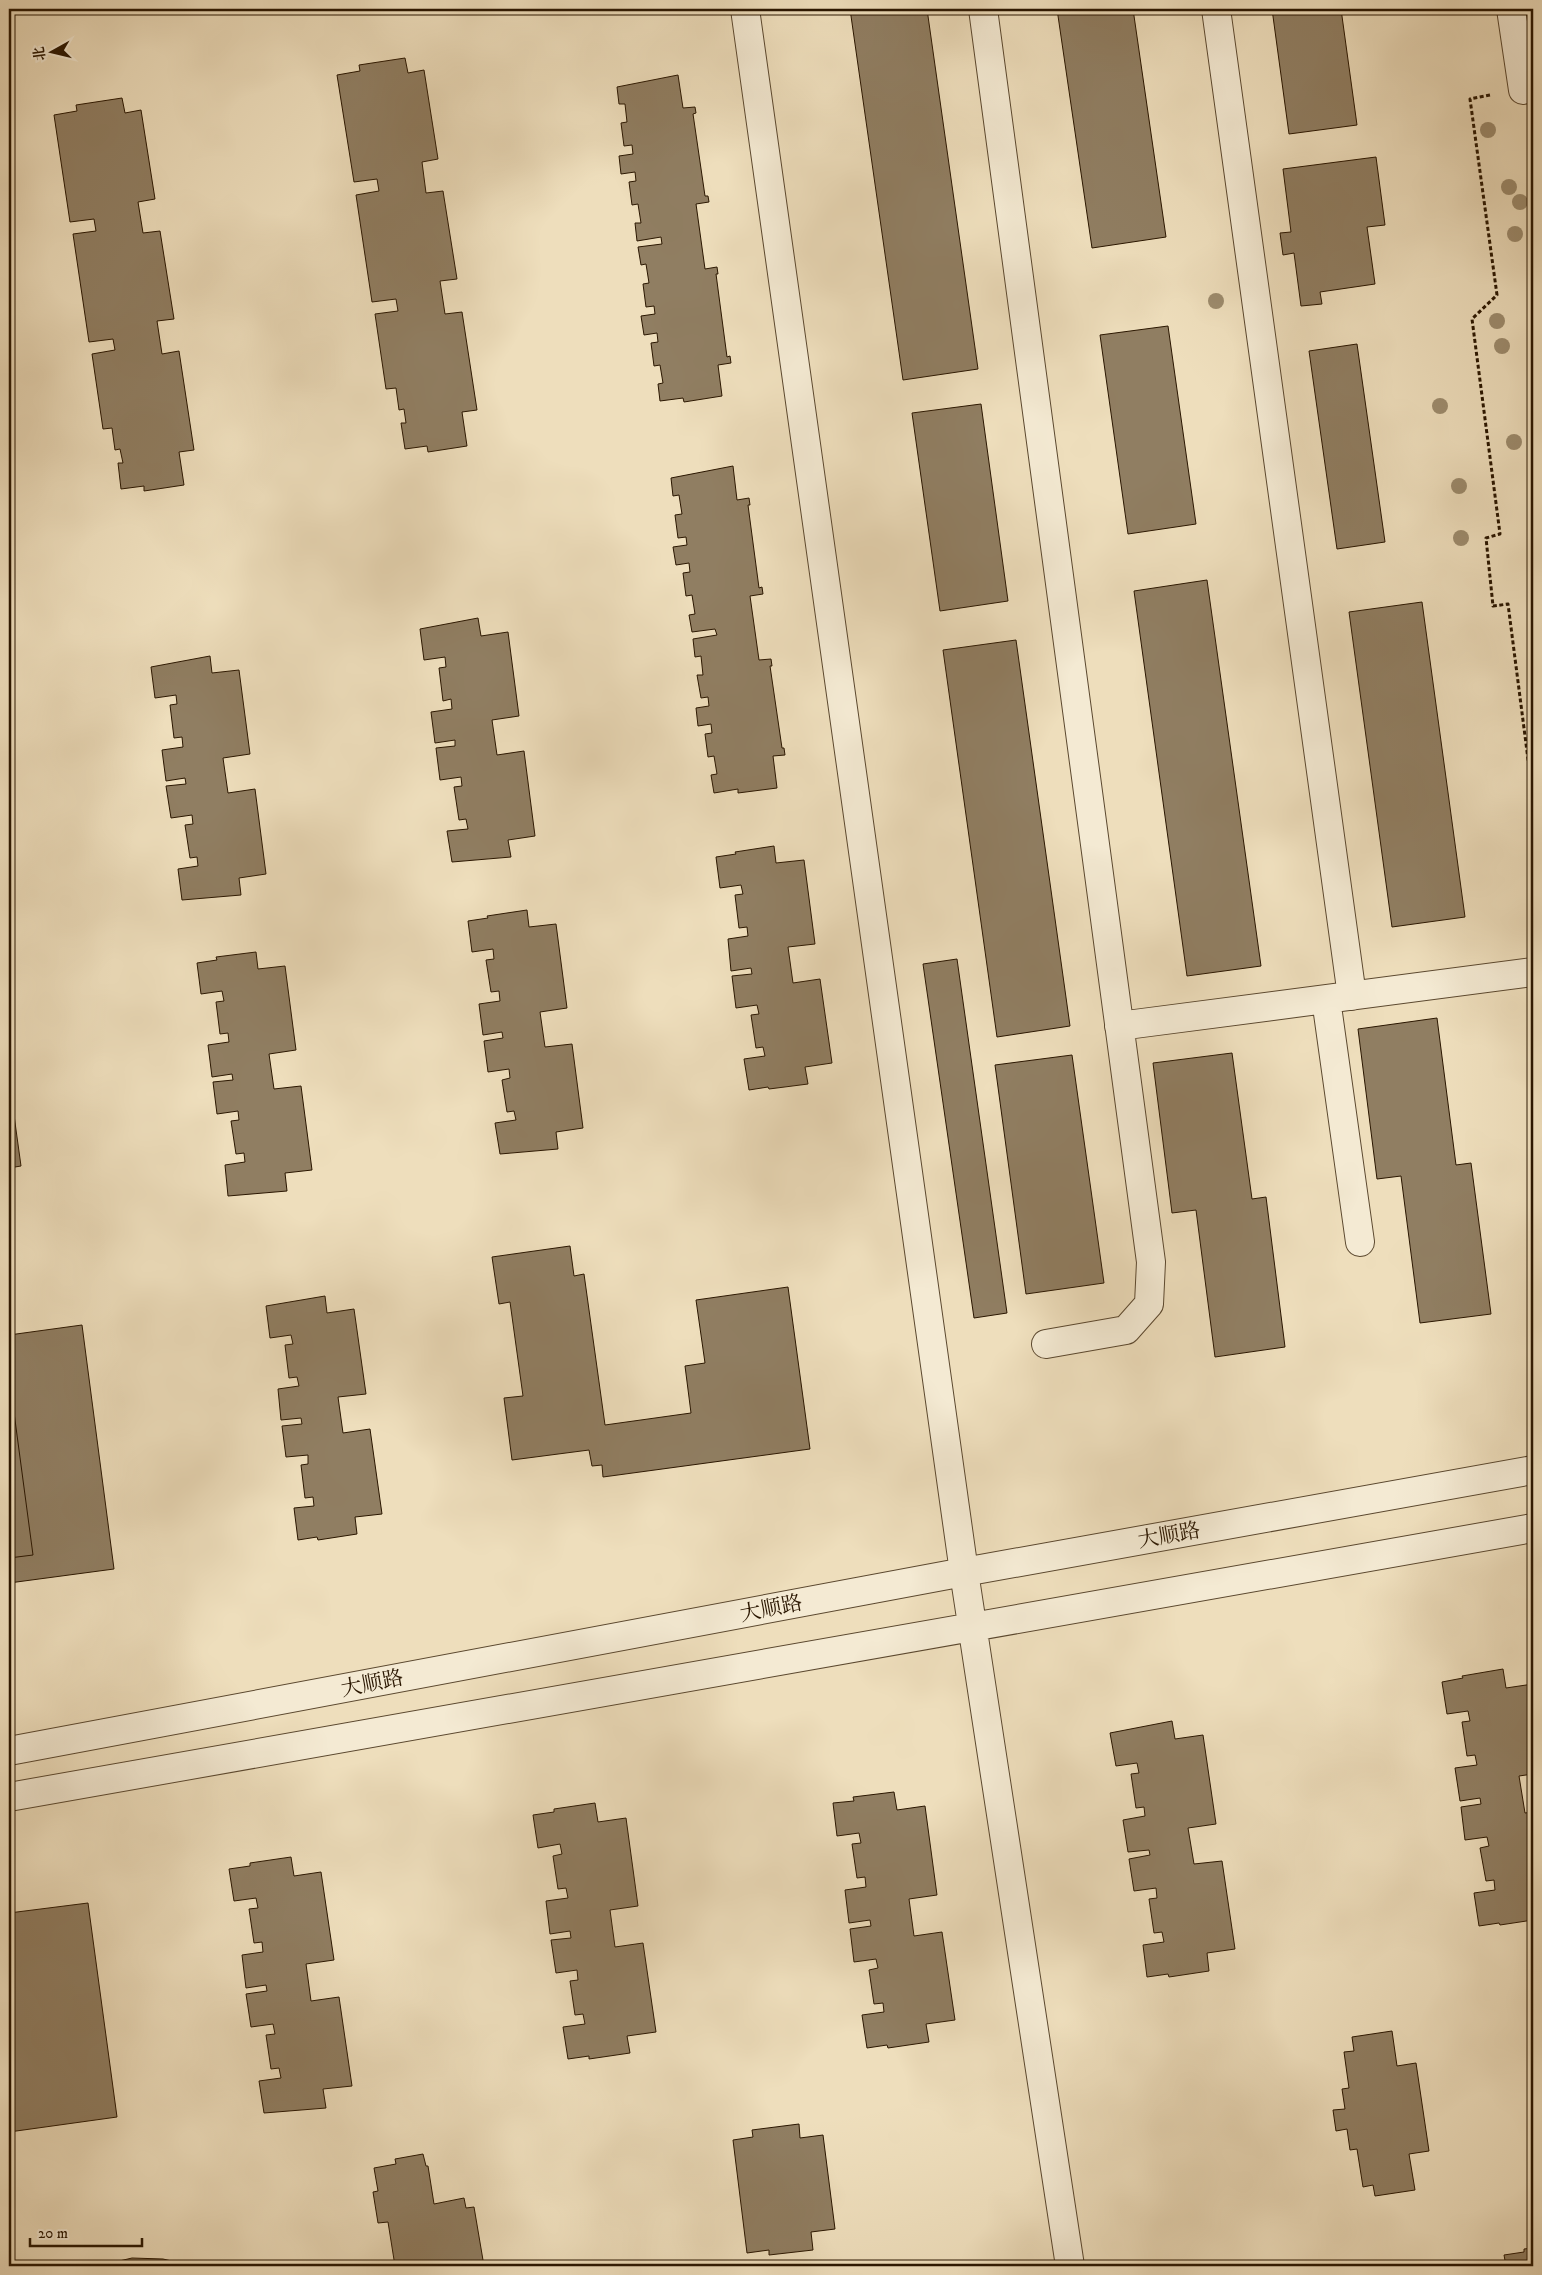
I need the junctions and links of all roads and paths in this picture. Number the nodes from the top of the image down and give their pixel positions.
1 (745, 9) edge
2 (983, 9) edge
3 (1216, 9) edge
4 (1512, 9) edge
5 (1523, 90) joint
6 (1533, 798) edge
7 (1533, 972) edge
8 (1352, 996) junction
9 (1326, 999) junction
10 (1119, 1026) junction
11 (1360, 1242) dead end
12 (1046, 1344) dead end
13 (1533, 1470) edge
14 (1533, 1528) edge
15 (964, 1572) junction
16 (972, 1627) junction
17 (9, 1751) edge
18 (9, 1798) edge
19 (1070, 2266) edge

1 - 15 street
2 - 10 street
3 - 8 street
4 - 5 street
5 - 6 path
7 - 8 street
8 - 9 street
9 - 10 street
9 - 11 street
10 - 12 street
13 - 15 street, 大顺路
14 - 16 street
15 - 16 street
15 - 17 street, 大顺路
16 - 18 street
16 - 19 street

